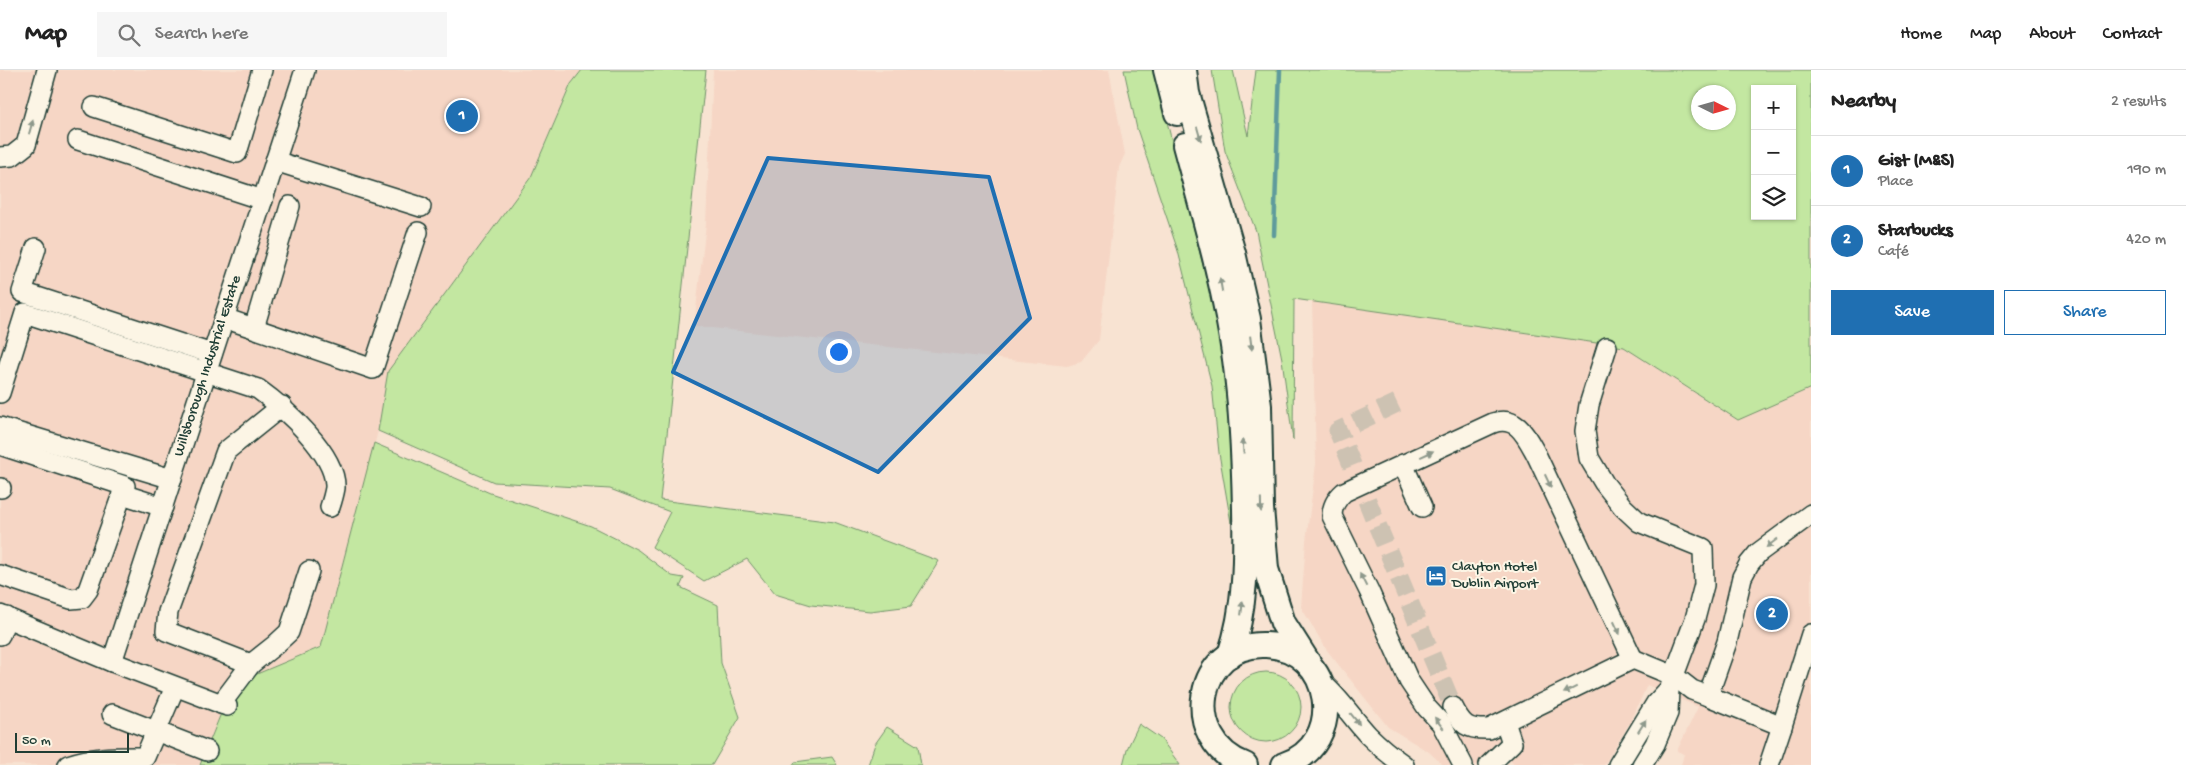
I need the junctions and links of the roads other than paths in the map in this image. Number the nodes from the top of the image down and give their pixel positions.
1 (47, 70) edge
2 (262, 70) edge
3 (305, 70) edge
4 (1166, 70) edge
5 (1184, 70) edge
6 (94, 107) dead end
7 (78, 140) dead end
8 (0, 157) edge
9 (275, 161) junction
10 (263, 200) junction
11 (290, 206) dead end
12 (421, 207) dead end
13 (418, 232) dead end
14 (36, 248) dead end
15 (224, 318) junction
16 (254, 328) junction
17 (1607, 347) dead end
18 (212, 354) junction
19 (206, 372) junction
20 (0, 393) edge
21 (282, 406) junction
22 (0, 427) edge
23 (0, 445) edge
24 (1403, 464) junction
25 (172, 479) junction
26 (122, 494) junction
27 (163, 507) junction
28 (330, 507) dead end
29 (1422, 507) dead end
30 (1811, 514) edge
31 (309, 571) dead end
32 (0, 575) edge
33 (4, 616) edge
34 (0, 635) edge
35 (1811, 635) edge
36 (1230, 655) junction
37 (1633, 659) junction
38 (112, 662) junction
39 (251, 664) junction
40 (1309, 664) junction
41 (1672, 682) junction
42 (1322, 683) junction
43 (175, 687) junction
44 (1708, 696) junction
45 (1453, 707) tunnel mouth
46 (112, 714) dead end
47 (1505, 722) junction
48 (1782, 726) junction
49 (155, 731) junction
50 (207, 752) dead end
51 (1215, 754) edge
52 (68, 765) edge
53 (1244, 765) edge
54 (1294, 765) edge
55 (1404, 765) edge
56 (1463, 765) edge
57 (1489, 765) edge
58 (1618, 765) edge
59 (1642, 765) edge
60 (1769, 765) edge

8 -> 1 street
2 - 6 street
3 - 9 street, Willsborough Industrial Estate
36 -> 4 main road
5 -> 40 main road
7 - 10 street
9 - 10 street, Willsborough Industrial Estate
9 - 12 street
10 - 15 street, Willsborough Industrial Estate
11 - 16 street
13 - 16 street
14 - 18 street
15 - 16 street
15 - 18 street, Willsborough Industrial Estate
17 - 41 street
18 - 19 street, Willsborough Industrial Estate
19 - 20 street
19 - 21 street
19 - 25 street, Willsborough Industrial Estate
21 - 28 street
21 - 39 street
22 - 25 street
23 - 26 street
24 - 29 street
24 -> 37 street
56 -> 24 street
25 - 27 street, Willsborough Industrial Estate
26 - 27 street
26 - 32 street
27 - 38 street, Willsborough Industrial Estate
30 -> 44 street
31 - 39 street
33 - 34 street
33 - 38 street
35 - 48 street
36 - 40 main road
36 - 51 main road
37 - 41 street
37 -> 47 street
38 - 43 street
39 - 43 street
40 - 42 main road
41 - 44 street
58 -> 41 street
41 - 59 street
42 - 54 main road
42 -> 55 street
43 - 49 street
44 - 48 street
45 - 47 street
46 - 49 street
47 - 57 street
48 - 60 street
49 - 50 street
49 - 52 street
51 - 53 main road

